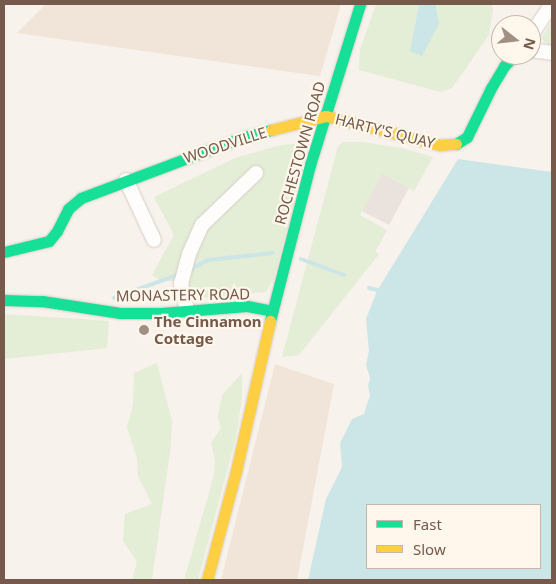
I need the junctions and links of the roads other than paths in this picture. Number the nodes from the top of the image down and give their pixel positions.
1 (360, 4) edge
2 (552, 4) edge
3 (541, 20) edge
4 (505, 65) edge
5 (326, 116) junction
6 (256, 173) dead end
7 (126, 180) junction
8 (154, 240) dead end
9 (4, 252) edge
10 (4, 300) edge
11 (187, 310) junction
12 (273, 311) junction
13 (207, 580) edge

1 - 5 street, ROCHESTOWN ROAD
2 - 3 street
4 - 5 street, HARTY'S QUAY
5 - 7 street, WOODVILLE
5 - 12 street, ROCHESTOWN ROAD
6 - 11 street
7 - 8 street
7 - 9 street, WOODVILLE
10 - 11 street, MONASTERY ROAD
11 - 12 street, MONASTERY ROAD
12 - 13 street, ROCHESTOWN ROAD

